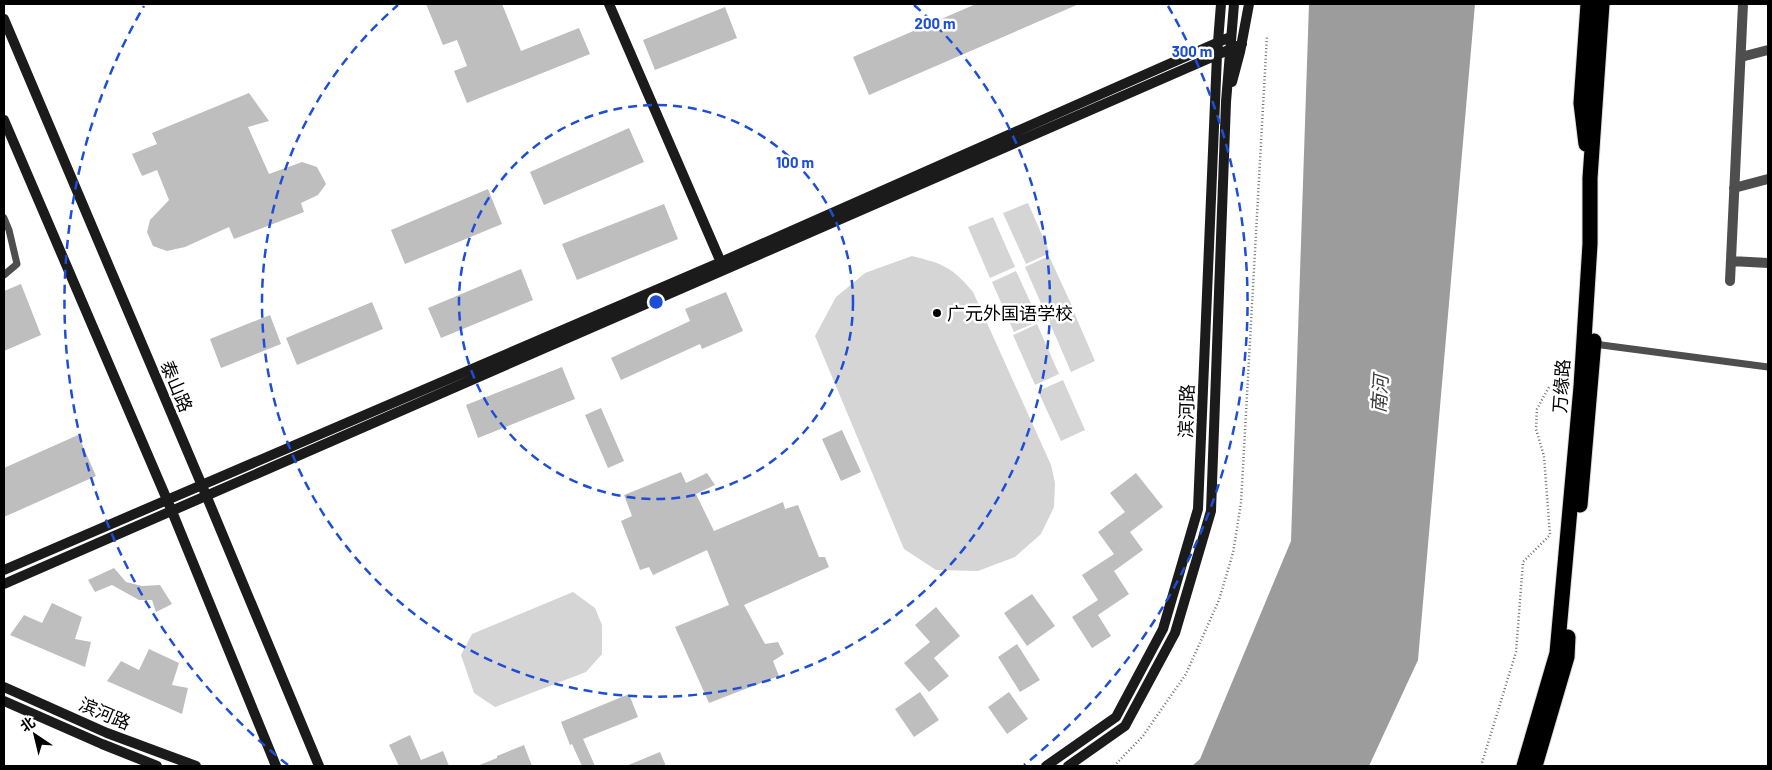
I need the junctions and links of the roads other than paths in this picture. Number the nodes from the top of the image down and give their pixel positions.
1 (609, 4) edge
2 (1221, 4) edge
3 (1234, 4) edge
4 (1249, 4) edge
5 (1588, 4) edge
6 (1602, 4) edge
7 (1611, 4) edge
8 (1744, 4) edge
9 (4, 19) edge
10 (1230, 37) junction
11 (1217, 43) junction
12 (1242, 44) junction
13 (1230, 50) junction
14 (1768, 50) edge
15 (1217, 55) junction
16 (1740, 57) junction
17 (1226, 102) junction
18 (4, 120) edge
19 (1590, 178) junction
20 (1768, 179) edge
21 (1734, 188) junction
22 (4, 218) edge
23 (1731, 261) junction
24 (1768, 263) edge
25 (723, 266) junction
26 (4, 275) edge
27 (1730, 281) dead end
28 (1594, 344) junction
29 (1768, 366) edge
30 (201, 484) junction
31 (206, 495) junction
32 (166, 499) junction
33 (171, 509) junction
34 (4, 570) edge
35 (4, 584) edge
36 (4, 687) edge
37 (4, 701) edge
38 (157, 766) edge
39 (196, 766) edge
40 (276, 766) edge
41 (319, 766) edge
42 (1046, 766) edge
43 (1068, 766) edge
44 (1524, 766) edge
45 (1535, 766) edge

1 - 25 street
2 - 11 street, 滨河路
3 - 10 street, 滨河路
4 - 12 street
5 - 19 highway
6 - 19 highway, 万缘路
7 - 28 highway, 万缘路
8 - 16 street
9 - 30 street, 泰山路
10 - 11 street
10 - 13 street, 滨河路
11 - 15 street, 滨河路
11 - 25 street
12 - 13 street
12 - 17 street
13 - 15 street
13 - 17 street, 滨河路
14 - 16 street
15 - 25 street
15 - 42 street, 滨河路
16 - 21 street
17 - 43 street, 滨河路
18 - 32 street
19 - 44 highway, 万缘路
20 - 21 street
21 - 23 street
22 - 26 lane
23 - 24 street
23 - 27 street
25 - 30 street
25 - 31 street
28 - 29 lane
28 - 45 highway, 万缘路
30 - 31 street, 泰山路
30 - 32 street
31 - 33 street
31 - 41 street, 泰山路
32 - 33 street
32 - 34 street
33 - 35 street
33 - 40 street
36 - 39 street, 滨河路
37 - 38 street, 滨河路

